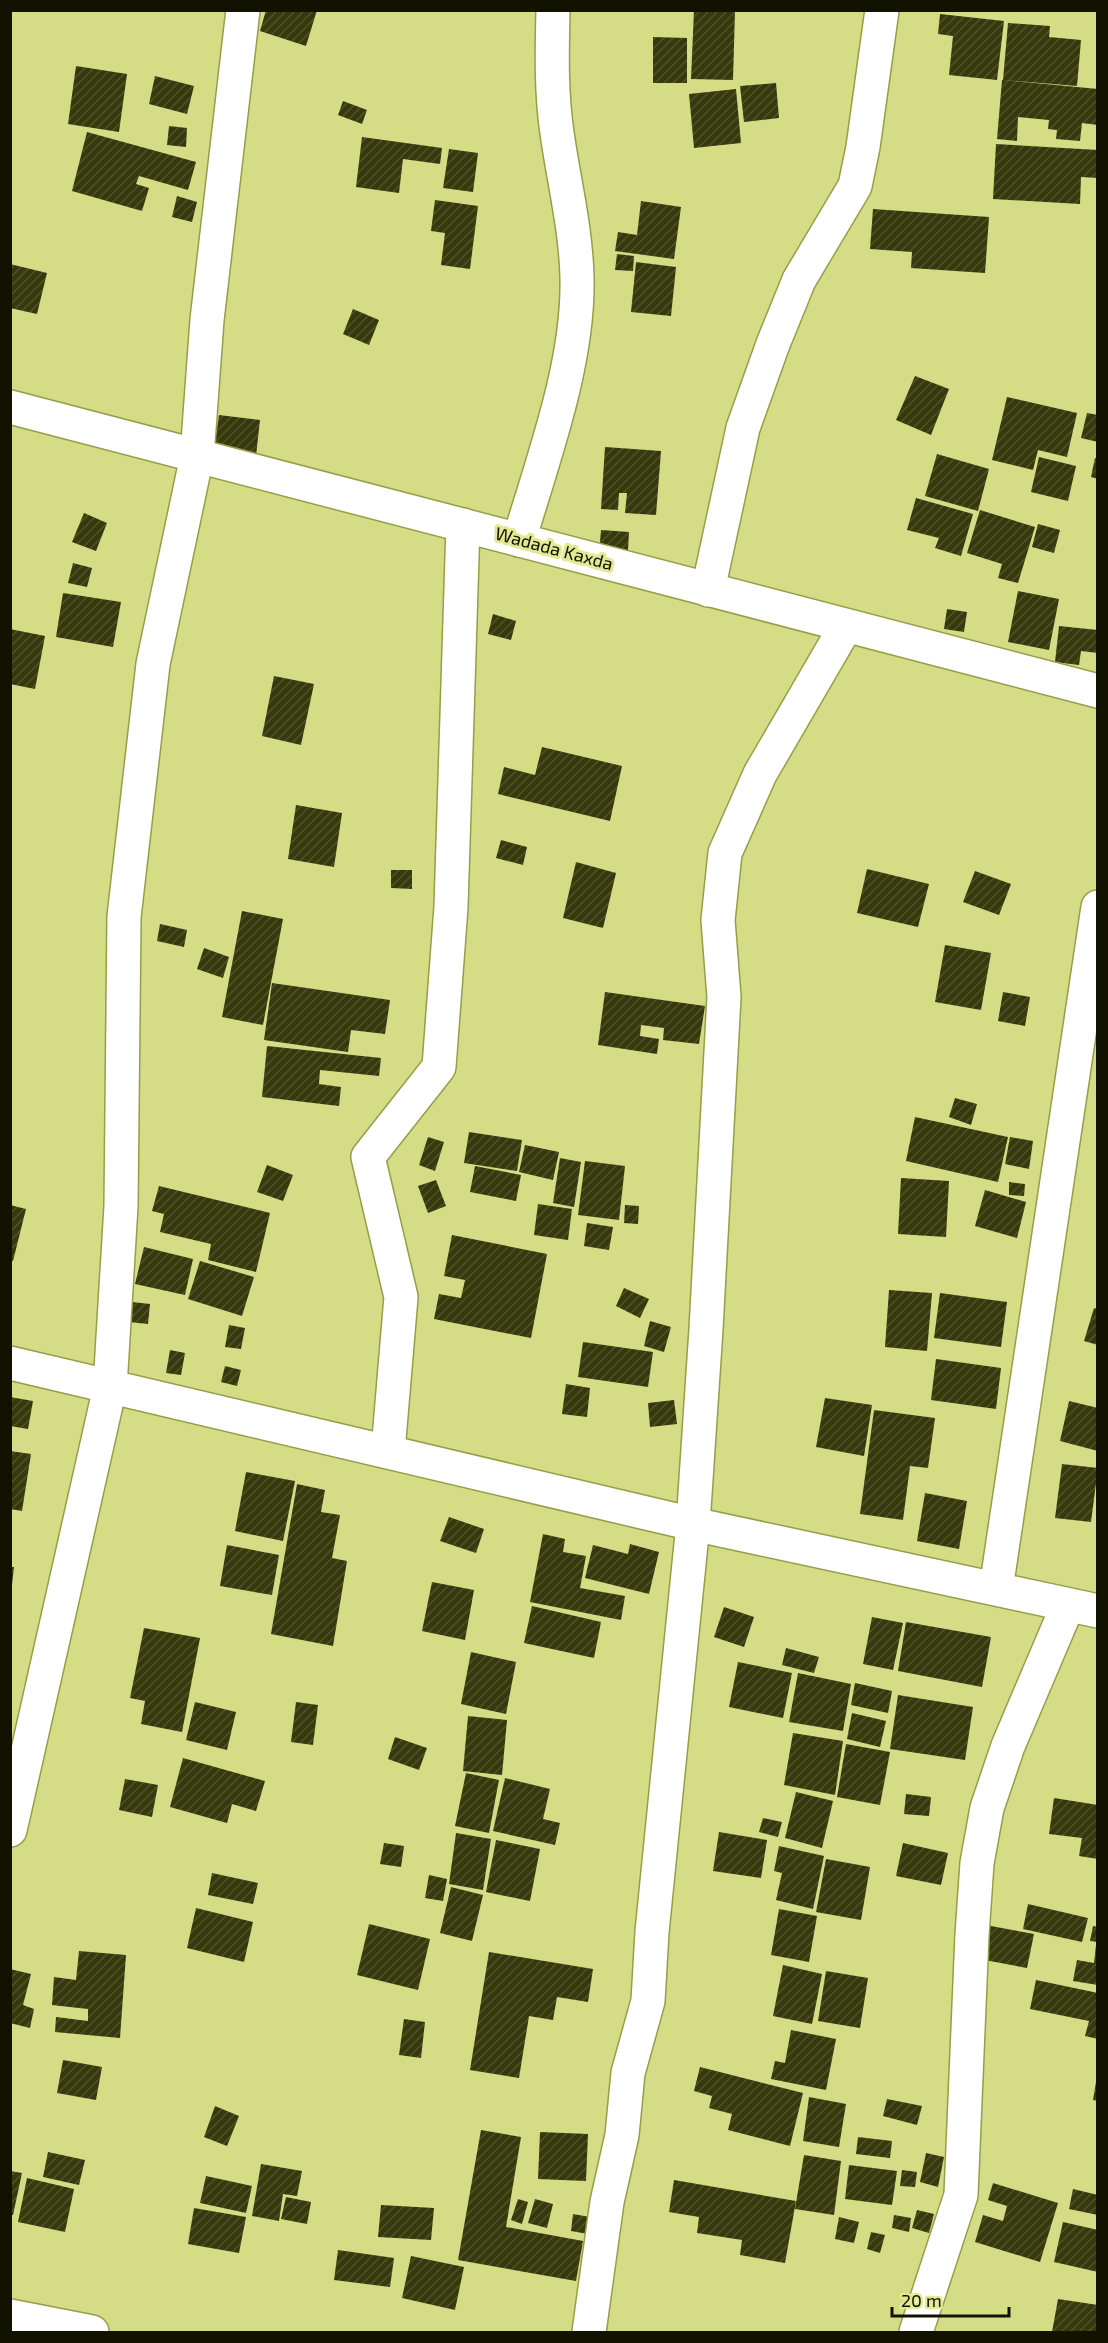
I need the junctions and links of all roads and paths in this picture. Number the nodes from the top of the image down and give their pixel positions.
1 (243, 10) edge
2 (553, 10) edge
3 (882, 10) edge
4 (10, 407) edge
5 (197, 456) junction
6 (463, 525) junction
7 (519, 540) junction
8 (708, 590) junction
9 (846, 626) junction
10 (1098, 692) edge
11 (1098, 907) edge
12 (10, 1363) edge
13 (110, 1387) junction
14 (387, 1451) junction
15 (693, 1524) junction
16 (996, 1589) junction
17 (1083, 1608) edge
18 (10, 1830) edge
19 (10, 2316) edge
20 (92, 2332) edge
21 (589, 2332) edge
22 (916, 2332) edge

1 - 5 street
2 - 7 street
3 - 8 street
4 - 5 street, Wadada Kaxda
5 - 6 street, Wadada Kaxda
5 - 13 street
6 - 7 street, Wadada Kaxda
6 - 14 street
7 - 8 street, Wadada Kaxda
8 - 9 street, Wadada Kaxda
9 - 10 street, Wadada Kaxda
9 - 15 street
11 - 16 street
12 - 13 street
13 - 14 street
13 - 18 street
14 - 15 street
15 - 16 street
15 - 21 street
16 - 17 street
17 - 22 street
19 - 20 street

